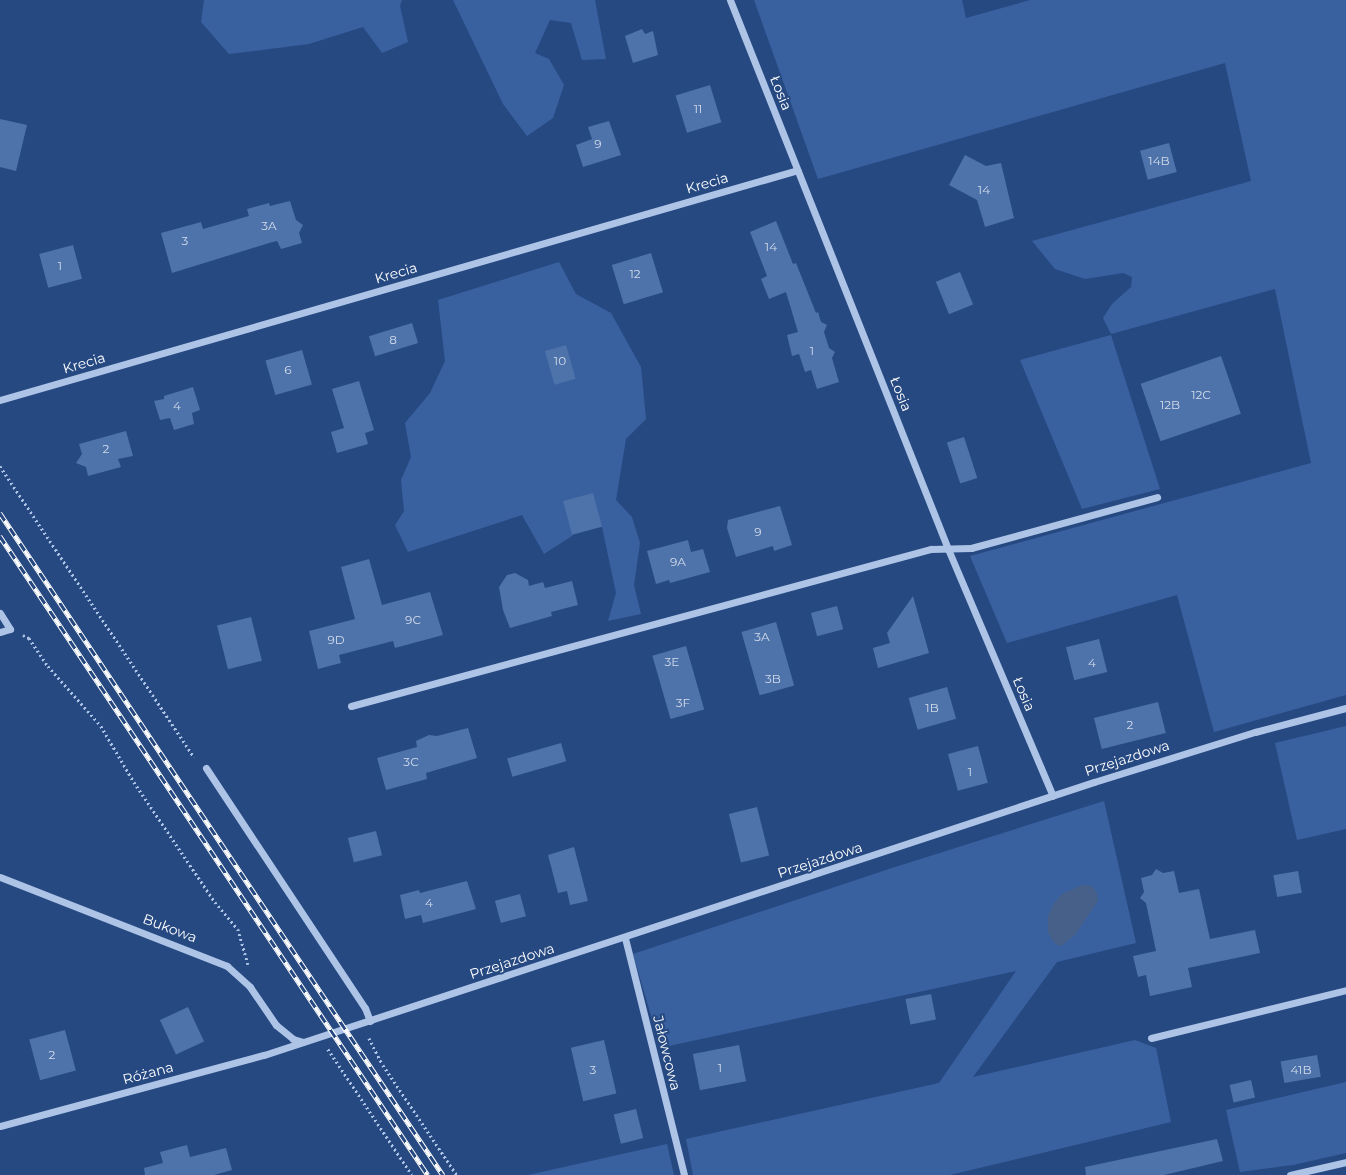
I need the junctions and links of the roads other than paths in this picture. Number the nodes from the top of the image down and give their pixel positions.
1 (730, 0) edge
2 (798, 170) junction
3 (0, 400) edge
4 (1156, 498) dead end
5 (948, 549) junction
6 (0, 613) edge
7 (0, 632) edge
8 (351, 706) dead end
9 (1346, 708) edge
10 (206, 768) road end
11 (1053, 796) junction
12 (0, 877) edge
13 (625, 938) junction
14 (1346, 990) edge
15 (370, 1021) junction
16 (1151, 1038) dead end
17 (303, 1042) junction
18 (0, 1126) edge
19 (1346, 1162) edge
20 (684, 1175) edge
21 (1290, 1175) edge

1 - 2 street, Łosia
2 - 3 street, Krecia
2 - 5 street, Łosia
4 - 5 street
5 - 8 street
5 - 11 street, Łosia
6 - 7 street
9 - 11 street, Przejazdowa
10 - 15 street
11 - 13 street, Przejazdowa
12 - 17 street, Bukowa
13 - 15 street, Przejazdowa
13 - 20 street, Jałowcowa
14 - 16 street
15 - 17 street, Przejazdowa
17 - 18 street, Różana
19 - 21 street

